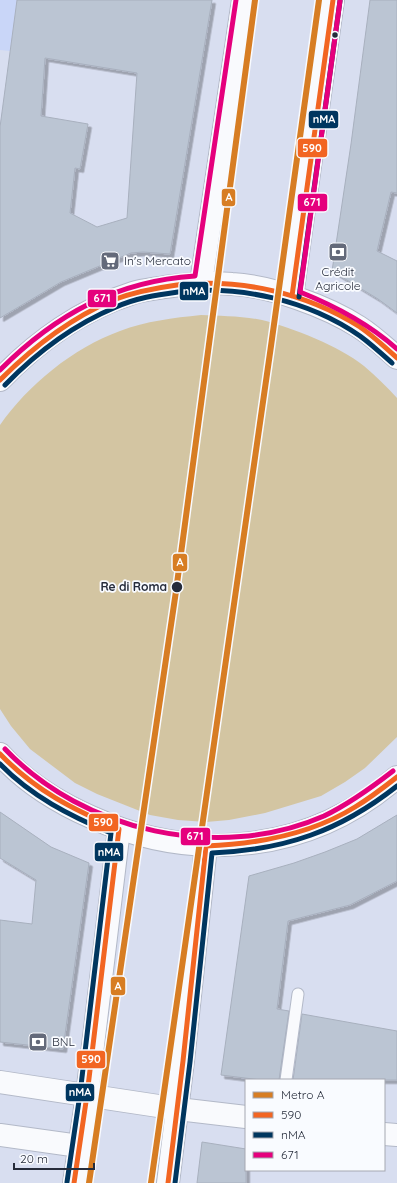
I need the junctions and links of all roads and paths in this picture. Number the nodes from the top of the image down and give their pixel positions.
1 (243, 0) edge
2 (333, 0) edge
3 (201, 283) junction
4 (292, 296) junction
5 (397, 358) edge
6 (0, 379) edge
7 (0, 754) edge
8 (397, 777) edge
9 (119, 829) junction
10 (206, 846) junction
11 (298, 994) dead end
12 (286, 1079) edge
13 (0, 1082) edge
14 (86, 1095) junction
15 (178, 1109) junction
16 (245, 1117) edge
17 (385, 1134) edge
18 (0, 1135) edge
19 (397, 1135) edge
20 (79, 1146) junction
21 (74, 1183) edge
22 (168, 1183) edge

1 - 3 main road
2 - 4 main road
3 - 4 main road
3 - 6 main road
4 - 5 main road
7 - 9 main road
8 - 10 main road
9 - 10 main road
9 - 14 main road
10 - 15 main road
11 - 12 lane
13 - 14 main road
14 - 15 main road
14 - 20 main road
15 - 16 main road
15 - 22 main road
17 - 19 main road
18 - 20 main road
20 - 21 main road

